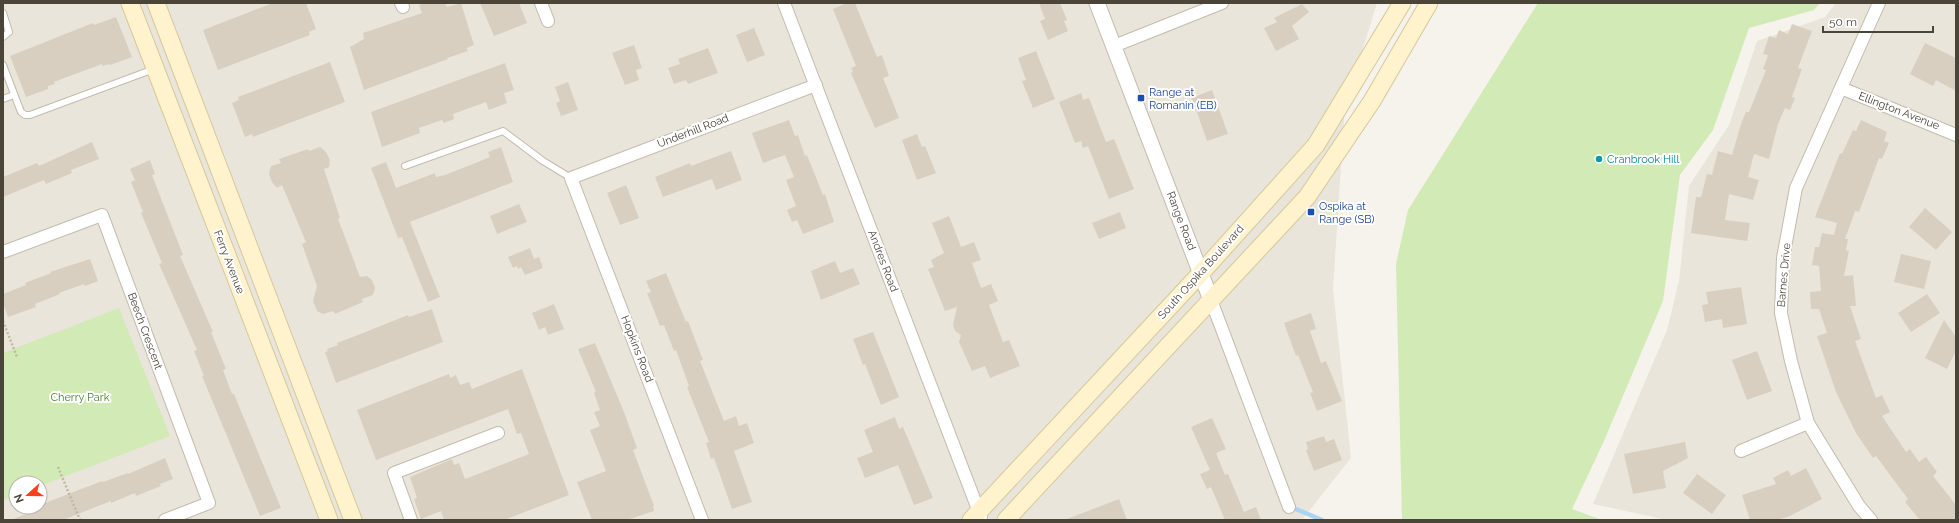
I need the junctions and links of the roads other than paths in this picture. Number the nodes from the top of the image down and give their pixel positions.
1 (130, 3) edge
2 (156, 3) edge
3 (541, 3) edge
4 (784, 3) edge
5 (1098, 3) edge
6 (1222, 3) edge
7 (1402, 3) edge
8 (1429, 3) edge
9 (1879, 3) edge
10 (3, 12) edge
11 (548, 21) dead end
12 (3, 37) edge
13 (1114, 46) junction
14 (3, 65) edge
15 (155, 68) junction
16 (816, 84) junction
17 (1840, 88) junction
18 (14, 95) junction
19 (3, 99) edge
20 (1956, 135) edge
21 (405, 166) dead end
22 (572, 178) junction
23 (3, 252) edge
24 (1201, 273) junction
25 (1211, 300) junction
26 (1808, 423) junction
27 (498, 433) dead end
28 (1741, 451) dead end
29 (1289, 507) dead end
30 (977, 517) edge
31 (165, 520) edge
32 (328, 520) edge
33 (353, 520) edge
34 (411, 520) edge
35 (702, 520) edge
36 (1006, 520) edge
37 (1871, 520) edge

1 - 15 main road, Ferry Avenue
2 - 33 main road
3 - 11 street
4 - 16 street, Andres Road
5 - 13 street, Range Road
6 - 13 street
7 - 24 main road, South Ospika Boulevard
8 - 25 main road
9 - 17 street, Barnes Drive
10 - 12 lane
13 - 24 street, Range Road
14 - 18 lane
15 - 18 lane
15 - 32 main road, Ferry Avenue
16 - 22 street, Underhill Road
16 - 30 street, Andres Road
17 - 20 street, Ellington Avenue
17 - 26 street, Barnes Drive
18 - 19 lane
21 - 22 lane
22 - 35 street, Hopkins Road
23 - 31 street, Beech Crescent
24 - 25 street, Range Road
24 - 30 main road, South Ospika Boulevard
25 - 29 street, Range Road
25 - 36 main road
26 - 28 street
26 - 37 street, Barnes Drive
27 - 34 street

